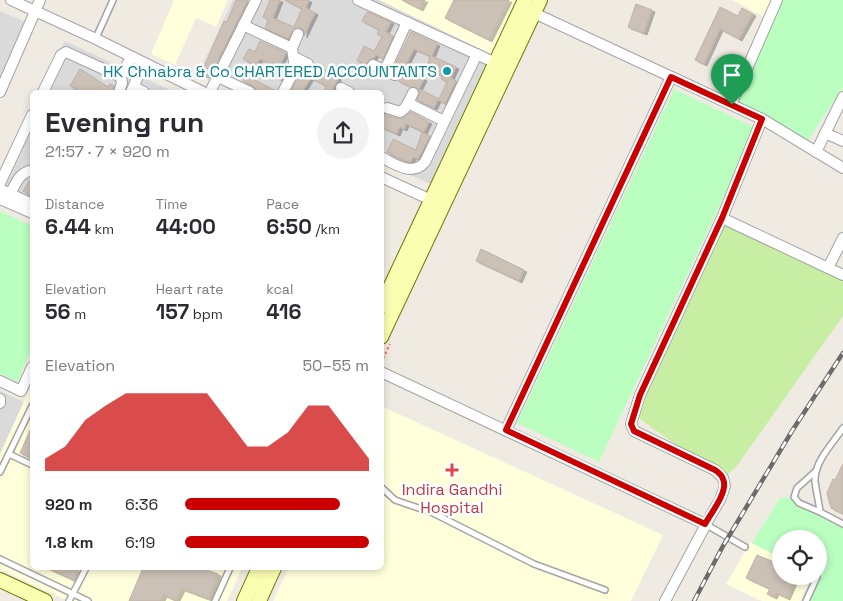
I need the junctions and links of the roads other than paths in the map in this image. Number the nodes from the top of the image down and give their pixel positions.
1 (11, 0) edge
2 (40, 0) edge
3 (113, 0) edge
4 (256, 0) edge
5 (358, 0) edge
6 (525, 0) edge
7 (778, 0) edge
8 (537, 6) edge
9 (33, 7) edge
10 (406, 22) junction
11 (243, 25) junction
12 (298, 34) dead end
13 (96, 39) junction
14 (293, 52) junction
15 (477, 54) junction
16 (12, 56) dead end
17 (131, 57) junction
18 (144, 63) junction
19 (496, 63) junction
20 (308, 64) dead end
21 (373, 65) dead end
22 (385, 70) junction
23 (395, 75) dead end
24 (121, 77) junction
25 (218, 77) junction
26 (671, 77) junction
27 (0, 81) edge
28 (46, 90) edge
29 (120, 90) edge
30 (132, 90) edge
31 (199, 90) edge
32 (211, 90) edge
33 (246, 90) edge
34 (284, 90) edge
35 (0, 92) edge
36 (413, 93) dead end
37 (843, 97) edge
38 (408, 103) junction
39 (732, 105) junction
40 (387, 108) dead end
41 (30, 119) edge
42 (762, 119) junction
43 (444, 122) junction
44 (825, 133) junction
45 (843, 141) edge
46 (816, 152) junction
47 (384, 158) edge
48 (843, 168) edge
49 (30, 171) edge
50 (384, 177) edge
51 (0, 183) edge
52 (0, 189) edge
53 (10, 194) junction
54 (0, 199) edge
55 (431, 200) junction
56 (30, 203) edge
57 (30, 212) edge
58 (722, 218) junction
59 (843, 238) edge
60 (828, 268) junction
61 (843, 275) edge
62 (384, 301) edge
63 (384, 331) edge
64 (30, 372) edge
65 (384, 373) edge
66 (0, 381) edge
67 (30, 410) edge
68 (843, 428) edge
69 (506, 430) junction
70 (9, 454) junction
71 (30, 464) edge
72 (816, 470) junction
73 (0, 472) edge
74 (384, 490) edge
75 (820, 512) junction
76 (705, 524) junction
77 (843, 524) edge
78 (745, 547) dead end
79 (0, 559) edge
80 (85, 570) edge
81 (229, 570) edge
82 (258, 570) edge
83 (273, 570) edge
84 (0, 580) edge
85 (813, 585) edge
86 (604, 590) dead end
87 (73, 594) junction
88 (45, 601) edge
89 (69, 601) edge
90 (88, 601) edge
91 (215, 601) edge
92 (244, 601) edge
93 (259, 601) edge
94 (665, 601) edge
95 (806, 601) edge

1 - 9 street
2 - 9 street
3 - 13 lane
4 - 11 street
5 - 10 street
6 - 19 street
7 - 39 street
8 - 26 street
8 - 63 street
9 - 13 street
9 - 35 street
10 - 15 street
10 - 22 street
11 - 14 street
11 - 25 street
12 - 14 street
13 - 17 street
14 - 20 street
14 - 34 street
15 - 19 street
15 - 43 street
16 - 27 street
17 - 18 street
17 - 24 street
18 - 30 street
18 - 31 street
19 - 55 street
21 - 22 street
22 - 23 street
24 - 28 street
24 - 29 street
25 - 32 street
25 - 33 street
26 - 39 street
26 - 69 street
36 - 38 street
37 - 44 street
38 - 40 street
38 - 43 street
39 - 42 street
41 - 51 street
42 - 46 street
42 - 58 street
43 - 47 street
44 - 45 street
44 - 46 street
46 - 48 street
49 - 53 street
50 - 55 street
52 - 53 street
53 - 56 street
54 - 57 street
55 - 62 street
58 - 60 street
58 - 76 street
59 - 60 street
60 - 61 street
64 - 66 street
65 - 69 street
67 - 70 lane
68 - 72 lane
69 - 76 street
70 - 71 lane
70 - 73 lane
72 - 75 lane
72 - 75 lane
74 - 86 lane
75 - 77 lane
76 - 78 lane
76 - 94 street
79 - 87 lane
80 - 87 lane
81 - 91 lane
82 - 92 street
83 - 93 street
84 - 88 street
85 - 95 lane
87 - 89 lane
87 - 90 lane

